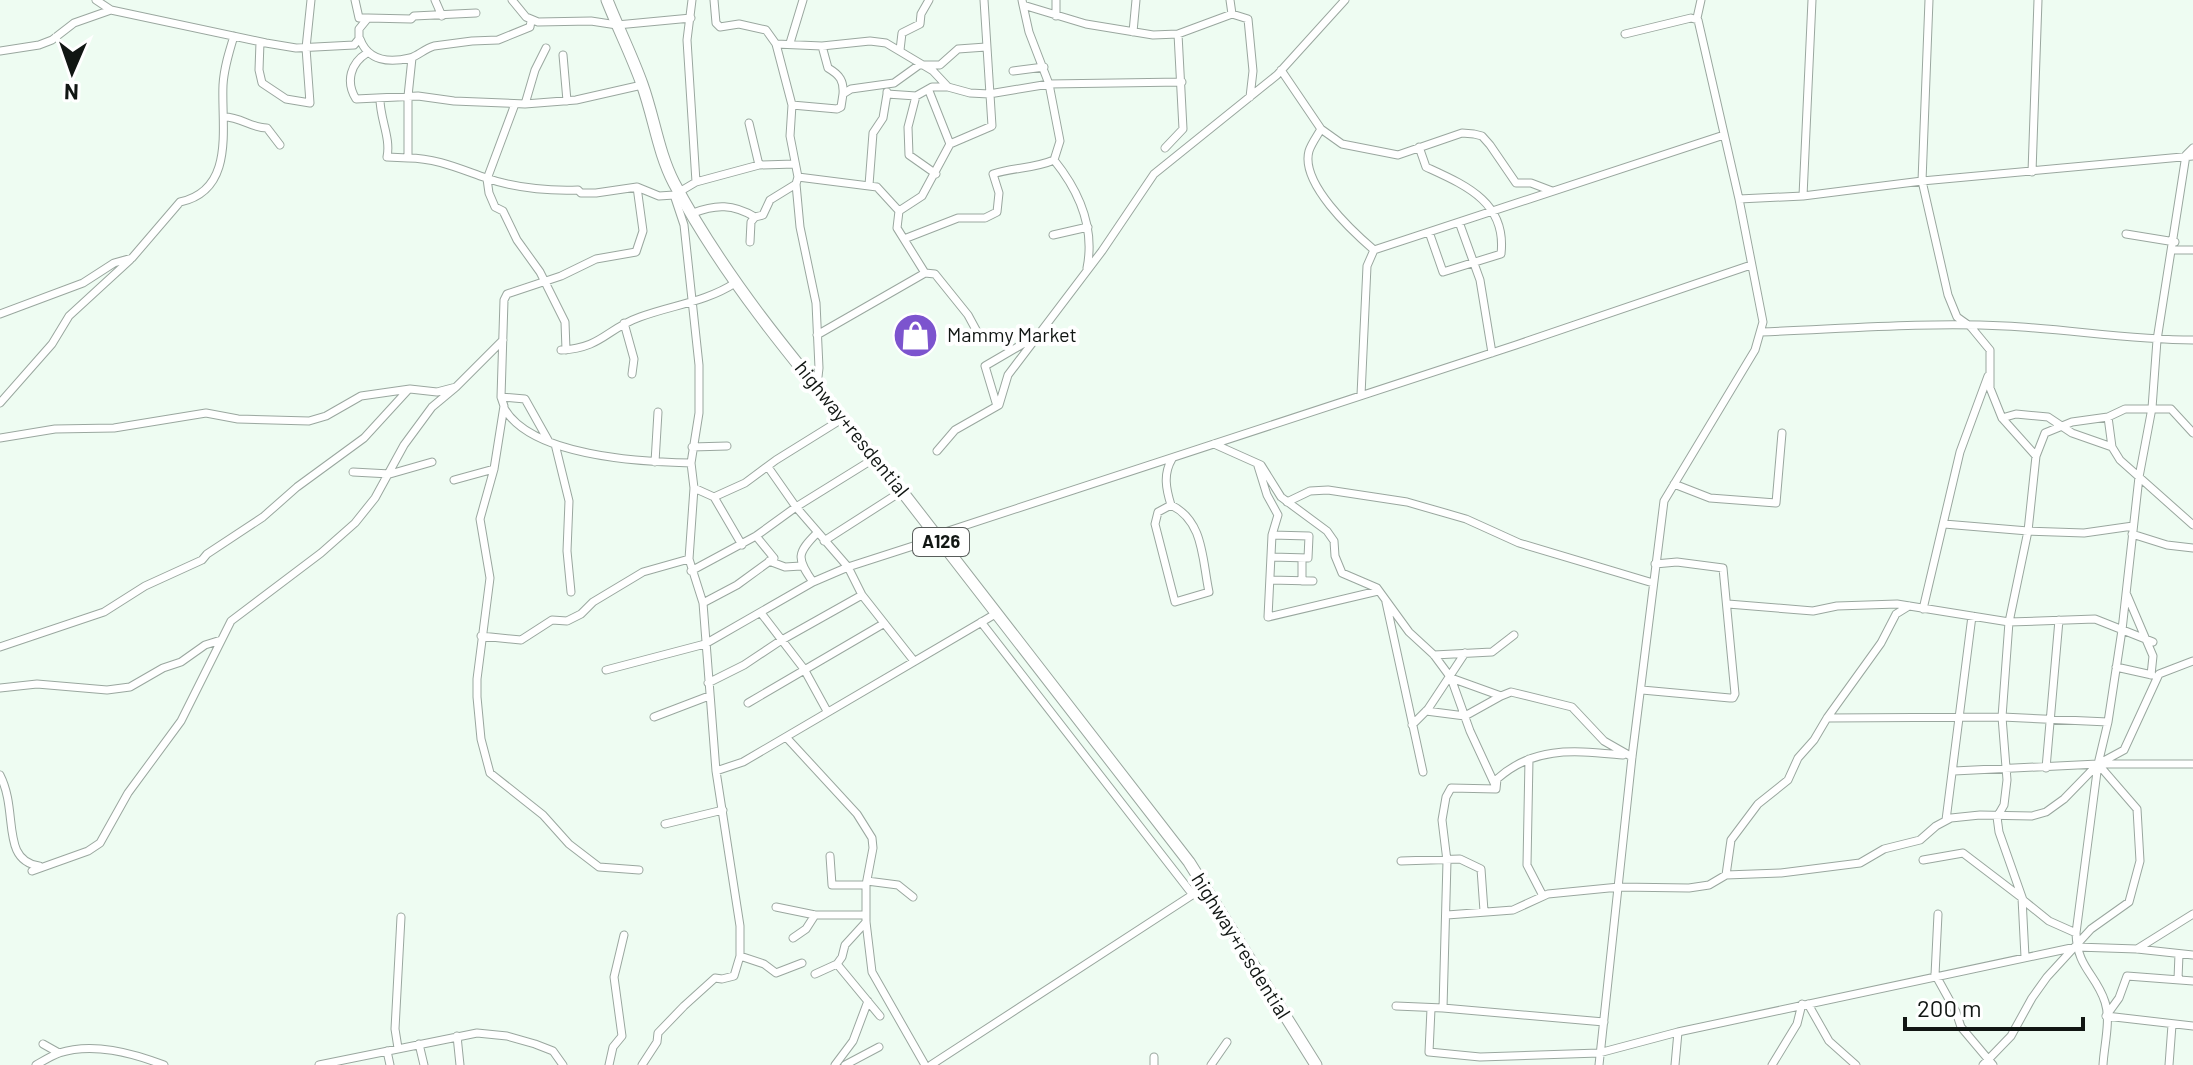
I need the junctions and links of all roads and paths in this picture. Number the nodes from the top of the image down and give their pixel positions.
1 (96, 0) edge
2 (311, 0) edge
3 (355, 0) edge
4 (435, 0) edge
5 (512, 0) edge
6 (607, 0) edge
7 (692, 0) edge
8 (714, 0) edge
9 (803, 0) edge
10 (929, 0) edge
11 (984, 0) edge
12 (1056, 0) edge
13 (1136, 0) edge
14 (1230, 0) edge
15 (1345, 0) edge
16 (1701, 0) edge
17 (1812, 0) edge
18 (1929, 0) edge
19 (2038, 0) edge
20 (1023, 2) edge
21 (111, 10) junction
22 (476, 13) dead end
23 (1232, 14) junction
24 (442, 16) junction
25 (1056, 16) junction
26 (368, 18) junction
27 (691, 18) junction
28 (1697, 18) junction
29 (531, 21) junction
30 (617, 25) junction
31 (1133, 32) junction
32 (1178, 34) junction
33 (1625, 34) dead end
34 (234, 36) junction
35 (359, 39) junction
36 (260, 42) junction
37 (790, 43) junction
38 (776, 44) junction
39 (822, 46) junction
40 (346, 47) junction
41 (986, 47) junction
42 (306, 48) junction
43 (546, 48) dead end
44 (900, 50) junction
45 (0, 51) edge
46 (367, 53) junction
47 (563, 55) dead end
48 (357, 58) junction
49 (412, 58) junction
50 (919, 65) junction
51 (1044, 67) junction
52 (1281, 70) junction
53 (1013, 71) dead end
54 (1182, 82) junction
55 (887, 84) junction
56 (1049, 84) junction
57 (642, 85) junction
58 (948, 87) junction
59 (929, 91) junction
60 (843, 94) junction
61 (887, 94) junction
62 (989, 94) junction
63 (408, 96) junction
64 (916, 96) junction
65 (1250, 97) junction
66 (380, 99) junction
67 (567, 101) junction
68 (515, 104) junction
69 (525, 104) junction
70 (792, 105) junction
71 (224, 117) junction
72 (749, 123) dead end
73 (1321, 129) junction
74 (1724, 135) junction
75 (950, 144) junction
76 (280, 145) dead end
77 (1419, 147) junction
78 (1165, 148) dead end
79 (2193, 148) edge
80 (2190, 156) edge
81 (408, 158) junction
82 (1054, 160) junction
83 (795, 164) junction
84 (759, 165) junction
85 (2032, 172) junction
86 (936, 174) junction
87 (487, 179) junction
88 (797, 180) junction
89 (1922, 181) junction
90 (696, 182) junction
91 (869, 185) junction
92 (637, 187) junction
93 (1552, 191) junction
94 (677, 194) junction
95 (1803, 196) junction
96 (1739, 199) junction
97 (899, 211) junction
98 (1493, 211) junction
99 (693, 213) junction
100 (755, 217) junction
101 (1459, 222) junction
102 (1088, 227) junction
103 (1429, 232) junction
104 (2126, 234) dead end
105 (1053, 235) dead end
106 (904, 239) junction
107 (750, 242) dead end
108 (2174, 246) junction
109 (1374, 250) junction
110 (2193, 250) edge
111 (132, 258) junction
112 (1473, 263) junction
113 (1751, 265) junction
114 (1086, 270) junction
115 (925, 273) junction
116 (544, 281) junction
117 (735, 283) junction
118 (693, 302) junction
119 (0, 314) edge
120 (624, 323) junction
121 (1971, 327) junction
122 (1761, 332) junction
123 (817, 335) junction
124 (1037, 335) junction
125 (981, 339) dead end
126 (503, 340) junction
127 (2157, 340) junction
128 (2193, 340) edge
129 (1492, 353) junction
130 (1990, 370) junction
131 (632, 374) dead end
132 (813, 381) junction
133 (456, 387) junction
134 (410, 389) junction
135 (1361, 395) junction
136 (501, 397) junction
137 (0, 403) edge
138 (504, 406) junction
139 (997, 406) junction
140 (2152, 408) junction
141 (658, 412) dead end
142 (2108, 417) junction
143 (2002, 418) junction
144 (842, 419) junction
145 (2064, 427) junction
146 (1782, 433) dead end
147 (2193, 433) edge
148 (0, 438) edge
149 (552, 442) junction
150 (1214, 444) junction
151 (727, 446) dead end
152 (692, 447) junction
153 (2112, 447) junction
154 (937, 451) dead end
155 (2036, 456) junction
156 (875, 458) junction
157 (1173, 458) junction
158 (432, 462) dead end
159 (655, 462) junction
160 (691, 463) junction
161 (1257, 464) junction
162 (768, 467) junction
163 (494, 469) junction
164 (353, 472) dead end
165 (390, 474) junction
166 (2139, 477) junction
167 (454, 480) dead end
168 (1674, 484) junction
169 (694, 488) junction
170 (902, 491) junction
171 (714, 497) junction
172 (1287, 502) junction
173 (1171, 505) junction
174 (796, 507) junction
175 (1944, 524) junction
176 (2193, 525) edge
177 (2133, 530) junction
178 (2028, 531) junction
179 (817, 533) junction
180 (1272, 535) junction
181 (756, 536) junction
182 (937, 536) junction
183 (824, 541) junction
184 (742, 545) junction
185 (2193, 548) edge
186 (1272, 557) junction
187 (1302, 558) junction
188 (689, 559) junction
189 (769, 561) junction
190 (1655, 564) junction
191 (801, 566) junction
192 (848, 567) junction
193 (691, 571) junction
194 (1270, 580) junction
195 (1302, 581) junction
196 (1313, 581) dead end
197 (813, 582) junction
198 (1653, 583) junction
199 (1378, 591) junction
200 (571, 592) dead end
201 (2126, 593) junction
202 (862, 595) junction
203 (1385, 600) junction
204 (703, 603) junction
205 (1728, 604) junction
206 (1910, 605) junction
207 (1923, 609) junction
208 (761, 613) junction
209 (997, 613) junction
210 (1972, 616) junction
211 (2059, 620) junction
212 (981, 622) junction
213 (2009, 622) junction
214 (883, 624) junction
215 (2122, 630) junction
216 (1514, 635) dead end
217 (481, 636) junction
218 (221, 640) junction
219 (2149, 640) junction
220 (780, 641) junction
221 (705, 644) junction
222 (0, 647) edge
223 (1465, 653) junction
224 (1434, 655) junction
225 (914, 661) junction
226 (2193, 661) edge
227 (2116, 667) junction
228 (804, 669) junction
229 (606, 670) dead end
230 (2155, 674) junction
231 (1450, 676) junction
232 (708, 683) junction
233 (0, 688) edge
234 (1642, 690) junction
235 (709, 696) junction
236 (1501, 696) junction
237 (748, 703) dead end
238 (827, 711) junction
239 (1426, 711) junction
240 (1465, 716) junction
241 (654, 717) dead end
242 (2002, 717) junction
243 (1827, 718) junction
244 (1958, 718) junction
245 (2049, 719) junction
246 (2108, 722) junction
247 (1412, 725) junction
248 (786, 737) junction
249 (1629, 756) junction
250 (1529, 759) junction
251 (2098, 764) junction
252 (2193, 764) edge
253 (2046, 768) junction
254 (2006, 769) junction
255 (716, 771) junction
256 (1954, 771) junction
257 (1423, 772) dead end
258 (0, 775) edge
259 (1496, 789) junction
260 (723, 810) junction
261 (1997, 817) junction
262 (1946, 820) junction
263 (665, 824) dead end
264 (3, 836) dead end
265 (830, 856) dead end
266 (12, 860) dead end
267 (1923, 860) dead end
268 (1401, 861) dead end
269 (1447, 861) junction
270 (47, 867) junction
271 (639, 870) dead end
272 (32, 871) dead end
273 (1726, 875) junction
274 (866, 883) junction
275 (1206, 886) junction
276 (1619, 887) junction
277 (1193, 895) junction
278 (1543, 896) junction
279 (913, 897) dead end
280 (2022, 898) junction
281 (776, 907) dead end
282 (1484, 911) junction
283 (1938, 914) dead end
284 (2193, 914) edge
285 (815, 915) junction
286 (1447, 915) junction
287 (401, 917) dead end
288 (866, 918) junction
289 (2076, 933) junction
290 (624, 935) dead end
291 (793, 938) dead end
292 (2076, 947) junction
293 (2137, 949) junction
294 (2179, 954) junction
295 (2193, 955) edge
296 (740, 956) junction
297 (2025, 957) junction
298 (802, 963) dead end
299 (837, 964) junction
300 (815, 974) dead end
301 (1936, 976) junction
302 (2178, 979) junction
303 (2193, 981) edge
304 (868, 1001) junction
305 (1805, 1004) junction
306 (1396, 1006) dead end
307 (1443, 1008) junction
308 (1431, 1009) junction
309 (880, 1016) dead end
310 (2106, 1016) junction
311 (1604, 1022) junction
312 (2172, 1025) junction
313 (2193, 1026) edge
314 (1678, 1032) junction
315 (457, 1036) junction
316 (1227, 1042) dead end
317 (43, 1044) dead end
318 (419, 1044) junction
319 (879, 1047) dead end
320 (398, 1048) junction
321 (387, 1051) junction
322 (59, 1053) junction
323 (1599, 1053) junction
324 (942, 1062) edge
325 (1988, 1063) edge
326 (36, 1065) edge
327 (164, 1065) edge
328 (319, 1065) edge
329 (390, 1065) edge
330 (424, 1065) edge
331 (460, 1065) edge
332 (563, 1065) edge
333 (609, 1065) edge
334 (642, 1065) edge
335 (835, 1065) edge
336 (845, 1065) edge
337 (928, 1065) edge
338 (1211, 1065) edge
339 (1316, 1065) edge
340 (1599, 1065) edge
341 (1675, 1065) edge
342 (1772, 1065) edge
343 (1856, 1065) edge
344 (2103, 1065) edge
345 (2169, 1065) edge

1 - 21 street
2 - 42 street
3 - 26 street
4 - 24 street
5 - 29 street
6 - 30 highway, highway+resdential / A126
7 - 27 street
8 - 38 street
9 - 37 street
10 - 44 street
11 - 41 street
12 - 25 street
13 - 31 street
14 - 23 street
15 - 52 street
16 - 28 street
17 - 95 street
18 - 89 street
19 - 85 street
20 - 25 street
20 - 51 street
21 - 34 street
21 - 45 street
22 - 24 street
23 - 32 street
23 - 65 street
24 - 26 street
25 - 31 street
26 - 35 street
27 - 30 street
27 - 90 street
28 - 33 street
28 - 74 street
29 - 30 street
29 - 49 street
30 - 57 highway, highway+resdential / A126
31 - 32 street
32 - 54 street
34 - 36 street
34 - 71 street
35 - 40 street
35 - 46 street
36 - 42 street
36 - 42 street
37 - 38 street
37 - 39 street
38 - 70 street
39 - 44 street
39 - 60 street
40 - 42 street
40 - 48 street
41 - 50 street
41 - 62 street
43 - 69 street
44 - 50 street
46 - 48 street
46 - 49 street
47 - 67 street
48 - 66 street
49 - 63 street
50 - 55 street
50 - 58 street
51 - 53 street
51 - 56 street
52 - 65 street
52 - 73 street
54 - 56 street
54 - 78 street
55 - 60 street
55 - 61 street
56 - 62 street
56 - 82 street
57 - 67 street
57 - 94 highway, highway+resdential / A126
58 - 59 street
58 - 62 street
59 - 64 street
59 - 75 street
60 - 70 street
61 - 64 street
61 - 91 street
62 - 75 street
63 - 66 street
63 - 68 street
63 - 81 street
64 - 86 street
65 - 114 street
66 - 81 street
67 - 69 street
68 - 69 street
68 - 87 street
70 - 83 street
71 - 76 street
71 - 111 street
72 - 84 street
73 - 77 street
73 - 109 street
74 - 93 street
74 - 96 street
75 - 86 street
77 - 93 street
77 - 98 street
79 - 80 street
80 - 85 street
80 - 108 street
81 - 87 street
82 - 102 street
82 - 106 street
83 - 84 street
83 - 88 street
84 - 90 street
85 - 89 street
86 - 97 street
87 - 92 street
87 - 116 street
88 - 91 street
88 - 100 street
88 - 123 street
89 - 95 street
89 - 121 street
90 - 94 street
91 - 97 street
92 - 94 street
92 - 116 street
93 - 98 street
94 - 99 highway, highway+resdential / A126
94 - 118 street
95 - 96 street
96 - 113 street
97 - 106 street
98 - 101 street
98 - 112 street
99 - 100 street
99 - 117 highway, highway+resdential / A126
100 - 107 street
101 - 103 street
101 - 112 street
102 - 105 street
102 - 114 street
103 - 109 street
103 - 112 street
104 - 108 street
106 - 115 street
108 - 110 street
108 - 127 street
109 - 135 street
111 - 119 street
111 - 137 street
112 - 129 street
113 - 122 street
113 - 129 street
114 - 124 street
115 - 123 street
115 - 125 street
116 - 120 street
116 - 126 street
117 - 118 street
117 - 132 highway, highway+resdential / A126
118 - 120 street
118 - 152 street
120 - 131 street
121 - 122 street
121 - 127 street
121 - 130 street
122 - 168 street
123 - 132 street
124 - 139 street
124 - 139 street
126 - 133 street
126 - 136 street
127 - 128 street
127 - 140 street
129 - 135 street
130 - 143 street
130 - 175 street
132 - 144 highway, highway+resdential / A126
133 - 134 street
133 - 165 street
134 - 148 street
134 - 222 street
135 - 150 street
136 - 138 street
136 - 149 street
138 - 149 street
138 - 163 street
139 - 154 street
140 - 142 street
140 - 147 street
140 - 166 street
141 - 159 street
142 - 145 street
142 - 153 street
143 - 145 street
143 - 155 street
144 - 156 highway, highway+resdential / A126
144 - 162 street
145 - 153 street
145 - 155 street
146 - 168 street
149 - 159 street
149 - 200 street
150 - 157 street
150 - 161 street
151 - 152 street
152 - 160 street
153 - 166 street
155 - 178 street
156 - 170 highway, highway+resdential / A126
156 - 174 street
157 - 173 street
157 - 182 street
158 - 165 street
159 - 160 street
160 - 169 street
161 - 172 street
161 - 180 street
162 - 171 street
162 - 174 street
163 - 167 street
163 - 217 street
164 - 165 street
165 - 218 street
166 - 176 street
166 - 177 street
168 - 190 street
169 - 171 street
169 - 188 street
170 - 182 highway, highway+resdential / A126
170 - 183 street
171 - 184 street
172 - 198 street
172 - 199 street
173 - 173 street
174 - 179 street
174 - 181 street
175 - 178 street
175 - 207 street
177 - 178 street
177 - 185 street
177 - 201 street
178 - 213 street
179 - 183 street
179 - 191 street
180 - 186 street
180 - 187 street
181 - 184 street
181 - 189 street
182 - 192 street
182 - 209 highway, highway+resdential / A126
183 - 192 street
184 - 193 street
186 - 187 street
186 - 194 street
187 - 195 street
188 - 193 street
188 - 217 street
189 - 191 street
189 - 204 street
190 - 198 street
190 - 205 street
191 - 197 street
192 - 197 street
192 - 202 street
193 - 204 street
194 - 195 street
194 - 199 street
195 - 196 street
197 - 208 street
198 - 234 street
199 - 203 street
201 - 215 street
201 - 219 street
202 - 214 street
202 - 220 street
203 - 224 street
203 - 247 street
204 - 221 street
205 - 206 street
205 - 234 street
206 - 207 street
206 - 243 street
207 - 210 street
208 - 220 street
208 - 221 street
209 - 212 street
209 - 275 highway, highway+resdential / A126
210 - 213 street
210 - 244 street
211 - 213 street
211 - 215 street
211 - 245 street
212 - 225 street
212 - 277 street
213 - 242 street
214 - 225 street
214 - 228 street
215 - 219 street
215 - 227 street
216 - 223 street
217 - 271 street
218 - 233 street
218 - 270 street
219 - 230 street
220 - 228 street
220 - 232 street
221 - 229 street
221 - 232 street
223 - 224 street
223 - 231 street
224 - 231 street
225 - 238 street
226 - 230 street
227 - 230 street
227 - 246 street
228 - 237 street
228 - 238 street
230 - 251 street
231 - 236 street
231 - 239 street
231 - 240 street
232 - 235 street
234 - 249 street
235 - 241 street
235 - 255 street
236 - 240 street
236 - 249 street
238 - 248 street
239 - 240 street
239 - 247 street
240 - 259 street
242 - 244 street
242 - 245 street
242 - 254 street
243 - 244 street
243 - 273 street
244 - 256 street
245 - 246 street
245 - 253 street
246 - 251 street
247 - 257 street
248 - 255 street
248 - 274 street
249 - 250 street
249 - 276 street
250 - 259 street
250 - 278 street
251 - 252 street
251 - 253 street
251 - 261 street
251 - 289 street
251 - 292 street
253 - 254 street
254 - 256 street
254 - 261 street
255 - 260 street
256 - 262 street
258 - 264 street
259 - 269 street
260 - 263 street
260 - 296 street
261 - 262 street
261 - 280 street
262 - 273 street
265 - 274 street
266 - 270 street
267 - 280 street
268 - 269 street
269 - 282 street
269 - 286 street
270 - 272 street
273 - 276 street
274 - 279 street
274 - 288 street
275 - 277 street
275 - 339 highway, highway+resdential / A126
276 - 278 street
276 - 311 street
277 - 324 street
278 - 282 street
280 - 289 street
280 - 297 street
281 - 285 street
282 - 286 street
283 - 301 street
284 - 293 street
285 - 288 street
285 - 291 street
286 - 307 street
287 - 320 street
288 - 299 street
288 - 337 street
289 - 292 street
290 - 333 street
292 - 293 street
292 - 297 street
292 - 310 street
292 - 325 street
293 - 294 street
294 - 295 street
294 - 302 street
296 - 298 street
296 - 334 street
297 - 301 street
299 - 300 street
299 - 304 street
301 - 305 street
301 - 325 street
302 - 303 street
302 - 310 street
304 - 309 street
304 - 335 street
305 - 314 street
305 - 342 street
305 - 343 street
306 - 308 street
307 - 308 street
307 - 311 street
308 - 323 street
310 - 312 street
310 - 344 street
311 - 323 street
312 - 313 street
312 - 345 street
314 - 323 street
314 - 341 street
315 - 318 street
315 - 331 street
315 - 332 street
316 - 338 street
317 - 322 street
318 - 320 street
318 - 330 street
319 - 336 street
320 - 321 street
321 - 328 street
321 - 329 street
322 - 326 street
322 - 327 street
323 - 340 street
324 - 337 street

